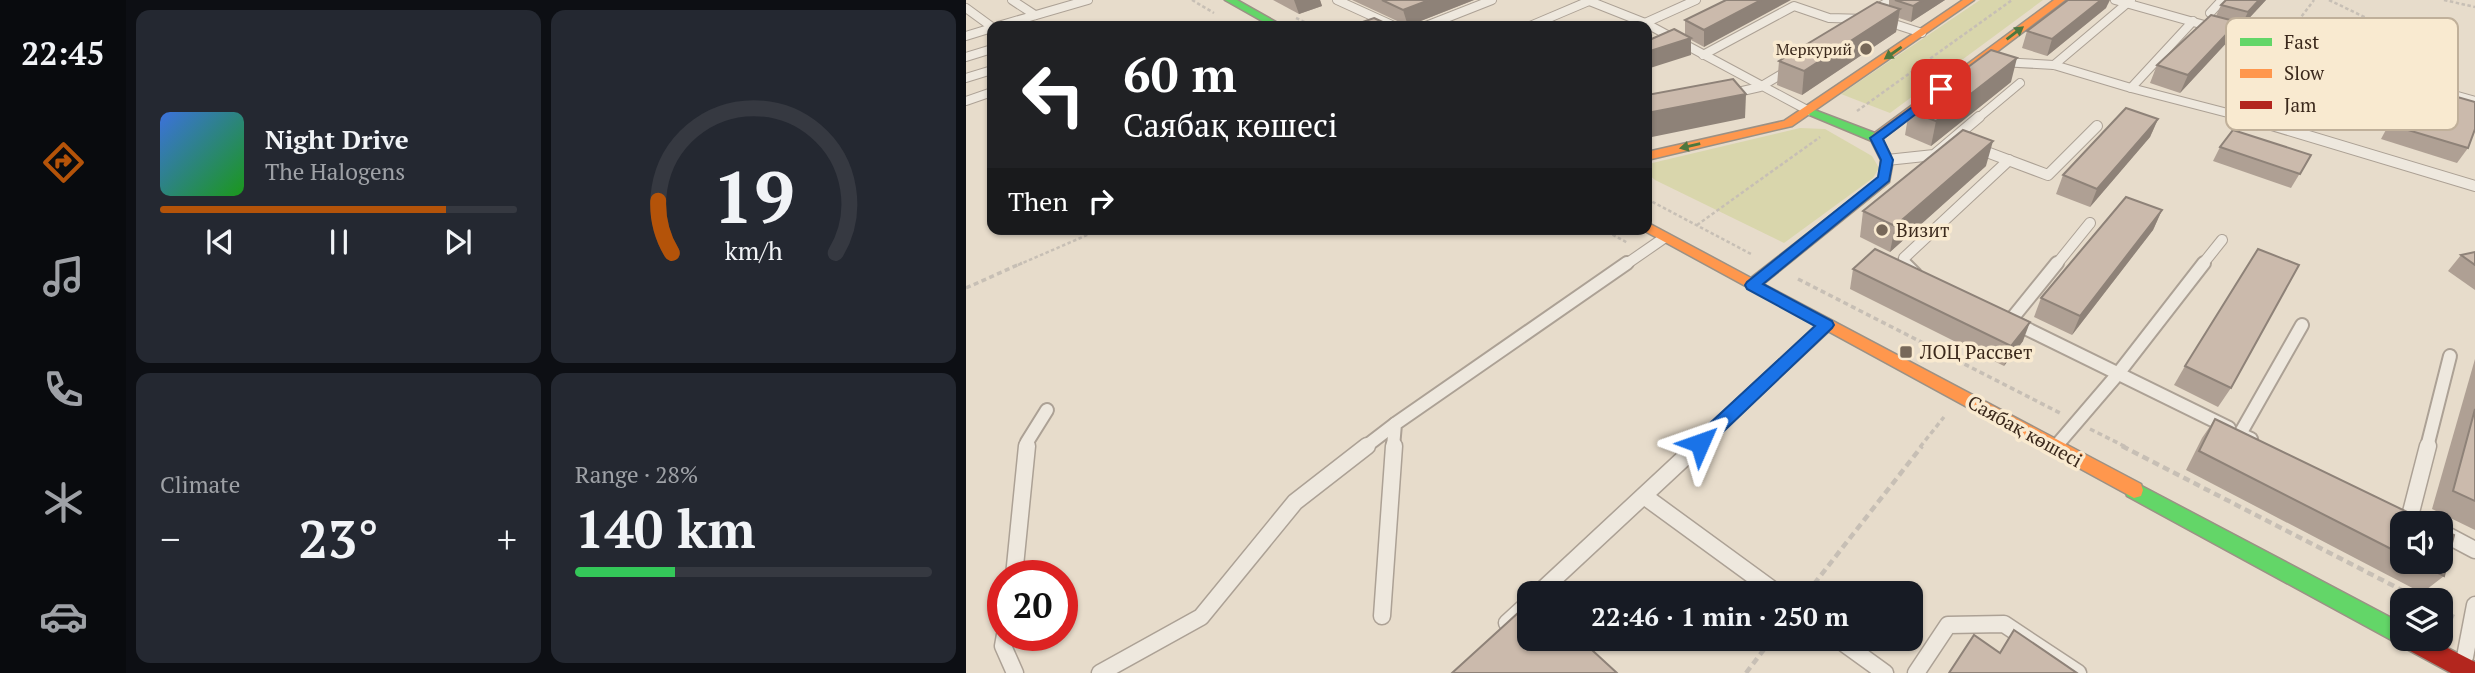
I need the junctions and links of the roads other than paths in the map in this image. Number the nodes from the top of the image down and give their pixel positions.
1 (1012, 0) edge
2 (1088, 0) edge
3 (1230, 0) edge
4 (1337, 0) edge
5 (1492, 0) edge
6 (1588, 0) edge
7 (1696, 0) edge
8 (1891, 0) edge
9 (1969, 0) edge
10 (2060, 0) edge
11 (2115, 0) edge
12 (2222, 0) edge
13 (2129, 2) edge
14 (966, 8) edge
15 (2210, 13) edge
16 (1035, 15) junction
17 (976, 16) junction
18 (1871, 18) junction
19 (966, 19) edge
20 (1015, 21) edge
21 (1269, 21) edge
22 (1383, 21) edge
23 (1439, 21) edge
24 (1541, 21) edge
25 (1640, 21) edge
26 (1649, 21) edge
27 (2193, 21) junction
28 (987, 24) edge
29 (1858, 26) edge
30 (1652, 28) edge
31 (987, 29) edge
32 (2226, 31) edge
33 (1922, 33) junction
34 (966, 36) edge
35 (987, 51) edge
36 (1703, 55) junction
37 (966, 57) edge
38 (1984, 57) junction
39 (1804, 60) edge
40 (2054, 65) junction
41 (987, 72) edge
42 (966, 78) edge
43 (2021, 83) dead end
44 (1760, 87) junction
45 (2131, 88) junction
46 (987, 94) edge
47 (1723, 96) edge
48 (2458, 96) edge
49 (966, 101) edge
50 (2475, 101) edge
51 (1809, 111) junction
52 (2226, 112) edge
53 (2097, 126) dead end
54 (2294, 130) edge
55 (1876, 138) junction
56 (1953, 139) junction
57 (1652, 155) edge
58 (1887, 160) junction
59 (2009, 160) junction
60 (2475, 186) edge
61 (2090, 223) dead end
62 (1652, 231) edge
63 (1664, 238) junction
64 (2222, 240) dead end
65 (1925, 279) edge
66 (1752, 285) junction
67 (1826, 325) junction
68 (2302, 325) dead end
69 (2450, 356) dead end
70 (2117, 375) junction
71 (1046, 410) dead end
72 (1395, 424) junction
73 (2240, 434) junction
74 (2264, 446) edge
75 (2055, 448) junction
76 (1644, 496) junction
77 (2405, 511) edge
78 (2453, 538) edge
79 (2475, 550) edge
80 (1016, 560) edge
81 (1552, 581) edge
82 (1761, 581) edge
83 (2475, 605) edge
84 (1517, 614) edge
85 (1382, 616) dead end
86 (2390, 628) edge
87 (1491, 637) edge
88 (1005, 651) edge
89 (1855, 651) edge
90 (2432, 651) edge
91 (2468, 670) edge
92 (1015, 673) edge
93 (1100, 673) edge
94 (1885, 673) edge
95 (1916, 673) edge
96 (2078, 673) edge

1 - 16 lane
2 - 16 lane
3 - 21 street
4 - 22 lane
5 - 23 lane
6 - 24 lane
6 - 25 lane
7 - 26 lane
8 - 18 lane
9 - 33 street
38 -> 10 street
11 - 13 lane
12 - 15 lane
13 - 27 lane
13 - 40 lane
14 - 17 lane
16 - 20 lane
17 - 19 lane
17 - 28 lane
18 - 29 lane
18 - 33 lane
18 - 36 lane
27 - 32 lane
27 - 45 lane
30 - 36 lane
31 - 34 lane
33 -> 51 street
35 - 37 lane
36 - 44 lane
38 - 40 lane
38 - 55 street
39 - 44 lane
40 - 45 lane
41 - 42 lane
43 - 56 lane
44 - 47 lane
44 - 51 lane
45 - 52 lane
46 - 49 lane
48 - 50 lane
51 - 55 street
51 -> 57 street
53 - 59 lane
54 - 60 lane
55 - 58 street
56 - 58 lane
56 - 59 lane
58 - 66 street
59 - 65 lane
61 - 70 lane
62 - 63 street, Саябақ көшесі
63 - 66 street, Саябақ көшесі
63 - 72 lane
64 - 70 lane
66 - 67 street, Саябақ көшесі
67 - 75 street, Саябақ көшесі
67 - 76 lane
68 - 73 lane
69 - 77 lane
70 - 73 lane
70 - 75 lane
71 - 80 lane
72 - 85 lane
72 - 93 lane
73 - 74 lane
75 - 86 street, Саябақ көшесі
76 - 81 lane
76 - 82 lane
78 - 79 lane
83 - 91 lane
84 - 87 lane
88 - 92 lane
89 - 94 lane
90 - 91 street
95 - 96 lane

